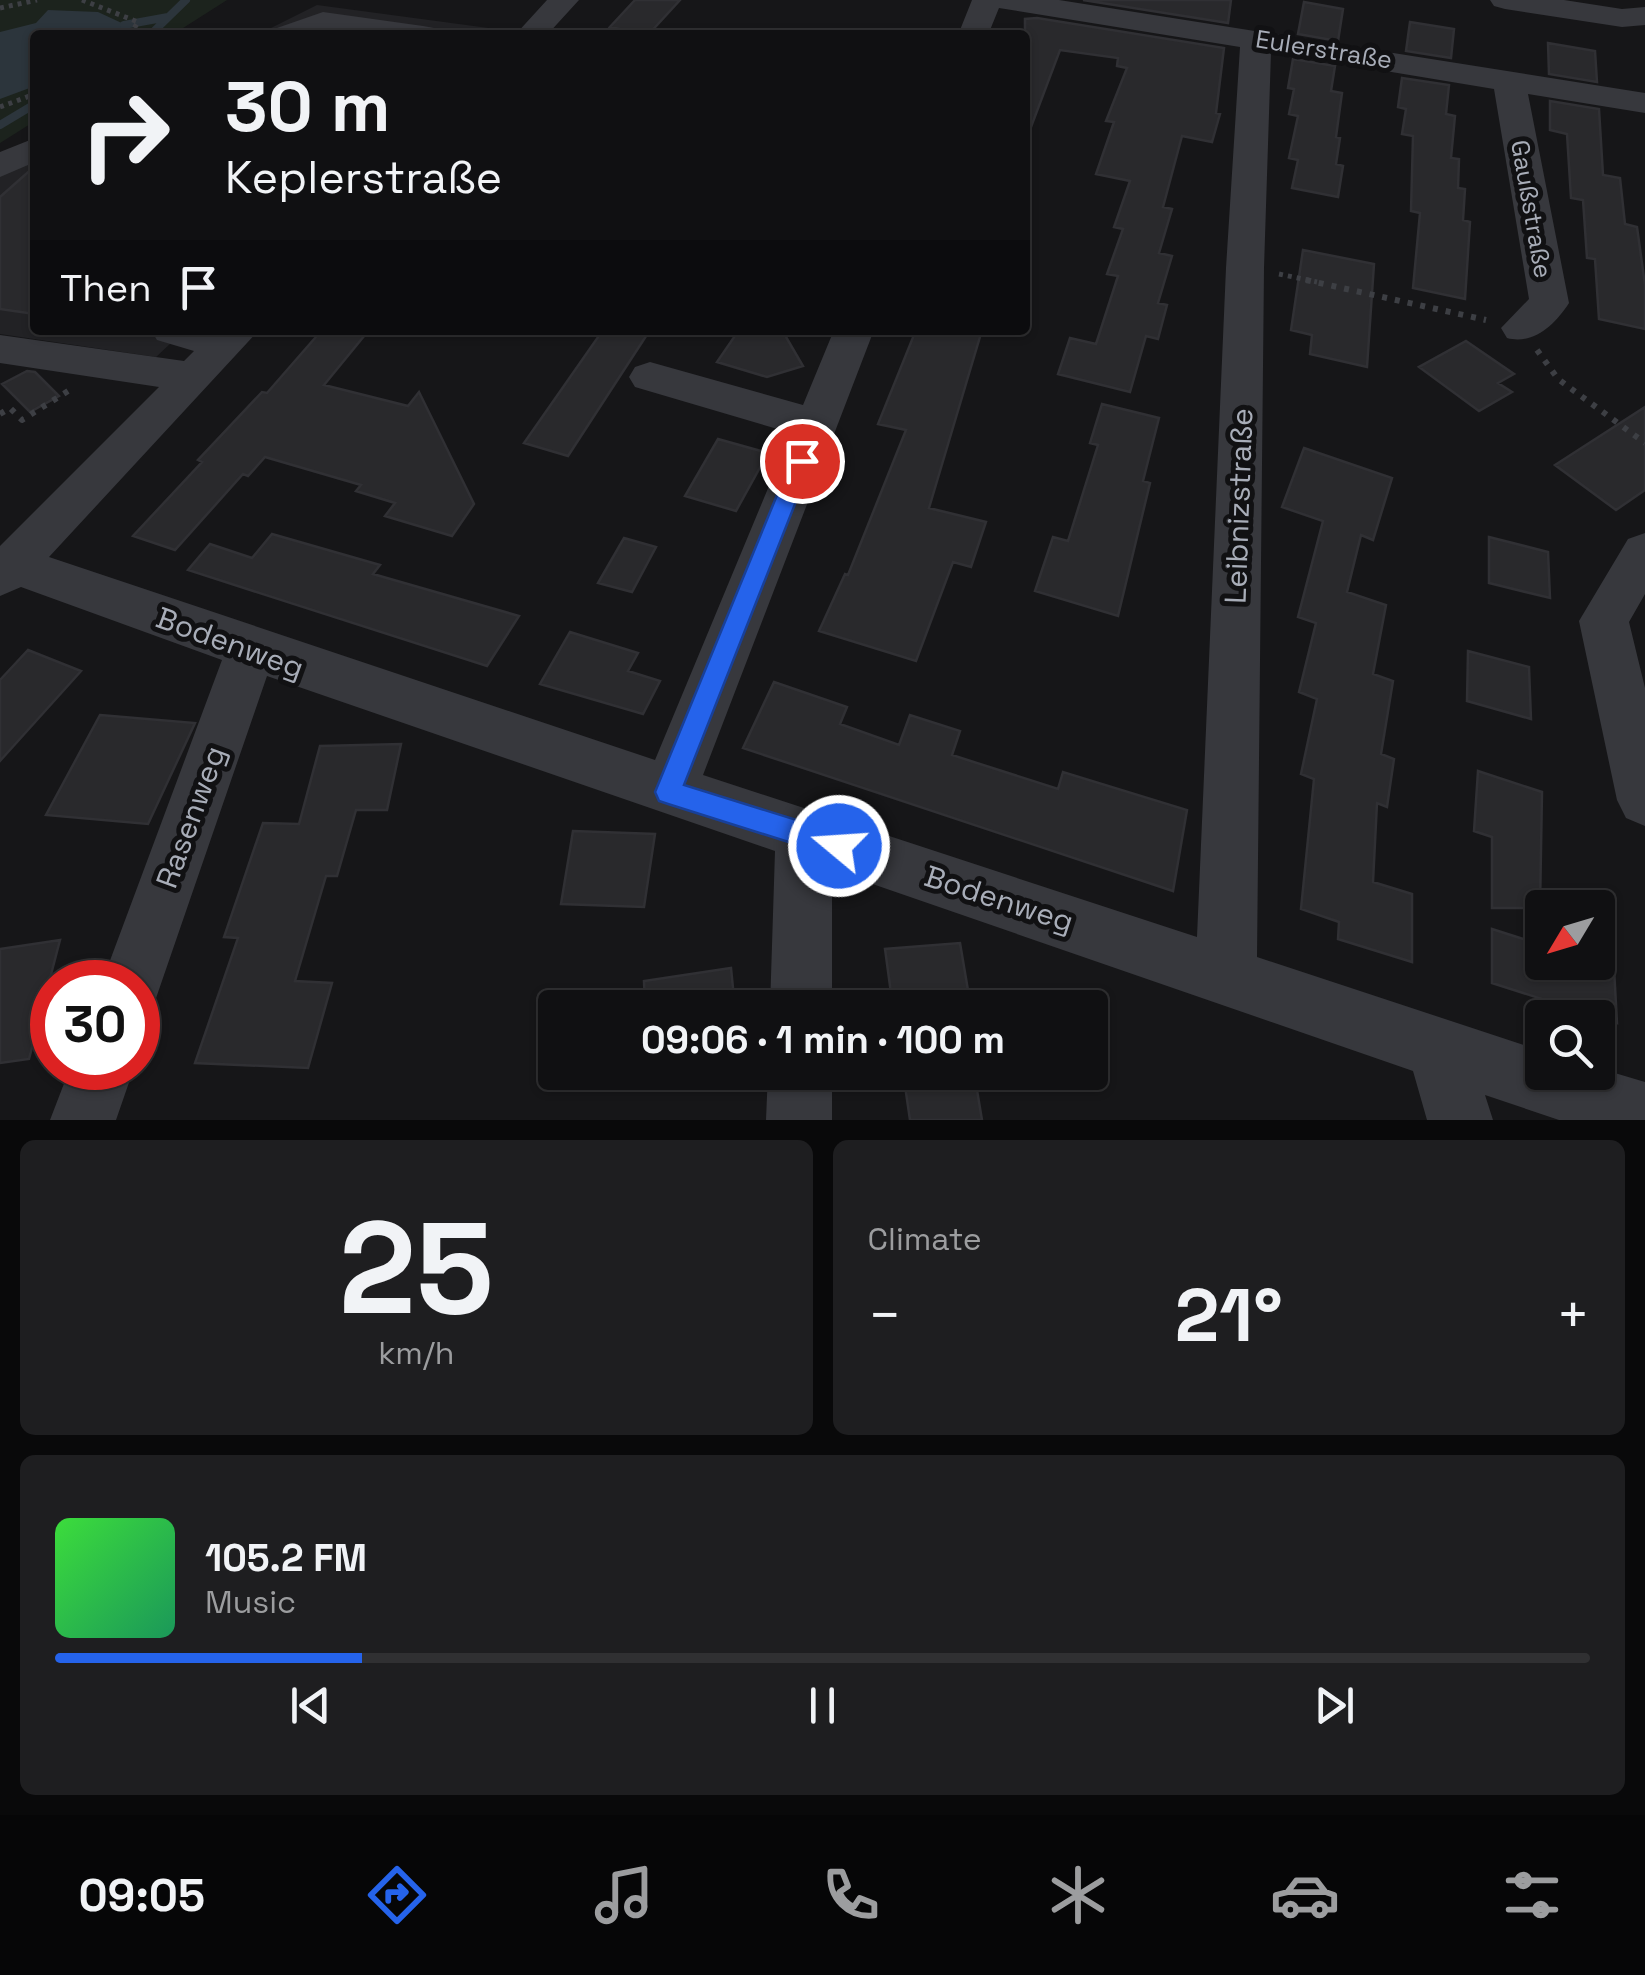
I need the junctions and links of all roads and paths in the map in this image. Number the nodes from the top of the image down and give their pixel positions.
1 (38, 0) edge
2 (82, 0) edge
3 (564, 0) edge
4 (987, 0) edge
5 (1003, 0) edge
6 (1505, 0) edge
7 (0, 8) edge
8 (1645, 16) edge
9 (133, 30) edge
10 (300, 30) edge
11 (387, 30) edge
12 (535, 30) edge
13 (975, 30) edge
14 (1256, 38) junction
15 (1510, 79) junction
16 (30, 96) edge
17 (1645, 103) edge
18 (0, 108) edge
19 (30, 151) edge
20 (0, 166) edge
21 (1245, 268) junction
22 (0, 323) edge
23 (30, 328) edge
24 (1520, 328) junction
25 (74, 335) edge
26 (852, 335) edge
27 (231, 338) edge
28 (104, 347) edge
29 (0, 349) edge
30 (193, 377) junction
31 (650, 378) dead end
32 (0, 414) edge
33 (816, 424) junction
34 (1645, 443) edge
35 (1645, 552) edge
36 (6, 570) edge
37 (250, 651) junction
38 (668, 792) junction
39 (1645, 800) edge
40 (804, 834) junction
41 (140, 960) edge
42 (1226, 975) junction
43 (801, 990) edge
44 (1439, 1051) junction
45 (94, 1090) edge
46 (800, 1090) edge
47 (1645, 1116) edge
48 (83, 1120) edge
49 (799, 1120) edge
50 (1460, 1120) edge

1 - 7 path
2 - 9 path
3 - 12 street
4 - 13 street
5 - 14 street, Eulerstraße
6 - 8 street
10 - 11 street
14 - 15 street, Eulerstraße
14 - 21 street, Leibnizstraße
15 - 17 street, Eulerstraße
15 - 24 street, Gaußstraße
16 - 18 path
19 - 20 street
21 - 24 path
21 - 42 street, Leibnizstraße
22 - 23 street
24 - 34 path
25 - 28 street
26 - 33 street
27 - 30 street
28 - 29 street
28 - 30 street
28 - 32 path
30 - 36 street
31 - 33 street
33 - 38 street
35 - 39 street
36 - 37 street, Bodenweg
37 - 38 street, Bodenweg
37 - 41 street, Rasenweg
38 - 40 street, Bodenweg
40 - 42 street, Bodenweg
40 - 43 street
42 - 44 street, Bodenweg
44 - 47 street, Bodenweg
44 - 50 street
45 - 48 street
46 - 49 street

